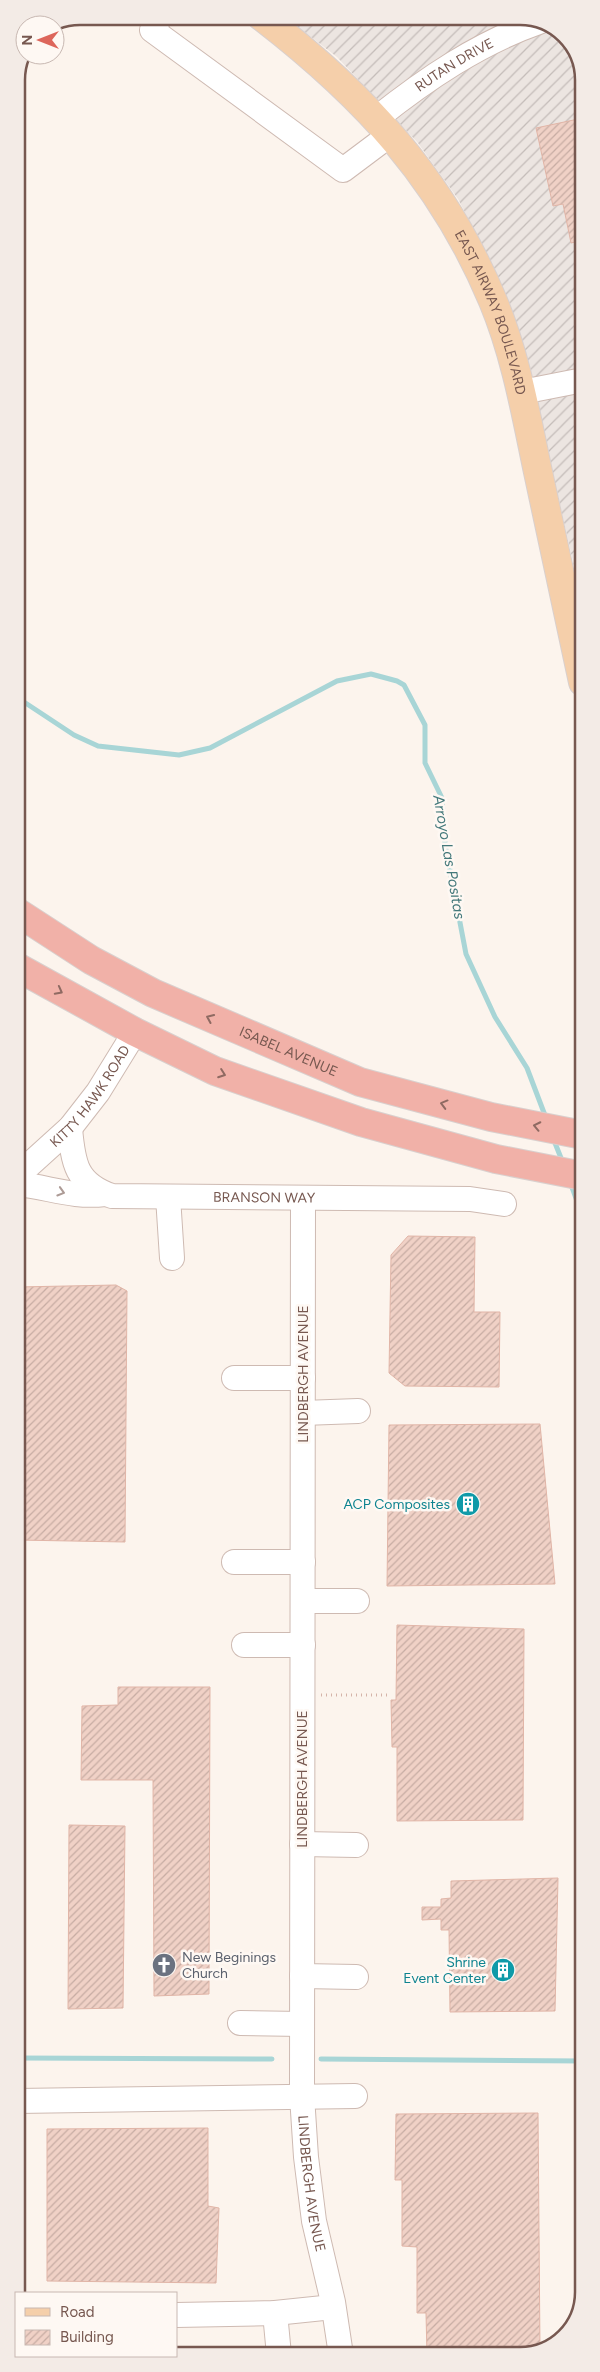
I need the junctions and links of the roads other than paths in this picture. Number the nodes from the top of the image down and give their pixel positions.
1 (155, 25) edge
2 (271, 25) edge
3 (530, 26) edge
4 (384, 126) junction
5 (575, 382) edge
6 (522, 392) junction
7 (575, 625) edge
8 (25, 904) edge
9 (25, 917) edge
10 (44, 930) junction
11 (25, 971) edge
12 (135, 1032) junction
13 (70, 1128) junction
14 (575, 1133) edge
15 (25, 1169) edge
16 (575, 1174) edge
17 (25, 1185) edge
18 (105, 1194) junction
19 (168, 1197) junction
20 (303, 1199) junction
21 (504, 1204) dead end
22 (172, 1258) dead end
23 (234, 1378) dead end
24 (303, 1378) junction
25 (358, 1410) dead end
26 (303, 1412) junction
27 (234, 1562) dead end
28 (303, 1562) junction
29 (303, 1600) junction
30 (357, 1601) dead end
31 (244, 1645) dead end
32 (303, 1645) junction
33 (302, 1844) junction
34 (356, 1844) dead end
35 (302, 1976) junction
36 (356, 1977) dead end
37 (240, 2023) dead end
38 (302, 2024) junction
39 (302, 2096) junction
40 (355, 2096) dead end
41 (25, 2101) edge
42 (333, 2307) junction
43 (275, 2313) junction
44 (178, 2315) edge
45 (278, 2347) edge
46 (339, 2347) edge

1 - 4 street, RUTAN DRIVE
2 - 4 main road, EAST AIRWAY BOULEVARD
3 - 4 street, RUTAN DRIVE
4 - 6 main road, EAST AIRWAY BOULEVARD
5 - 6 street
6 - 7 main road, EAST AIRWAY BOULEVARD
8 - 10 highway
9 - 10 highway, ISABEL AVENUE
14 -> 10 highway, ISABEL AVENUE
11 -> 12 highway
12 - 13 street, KITTY HAWK ROAD
12 -> 16 highway
13 - 15 street, KITTY HAWK ROAD
13 - 18 street, BRANSON WAY
17 -> 18 street
18 - 19 street, BRANSON WAY
19 - 20 street, BRANSON WAY
19 - 22 street
20 - 21 street, BRANSON WAY
20 - 24 street, LINDBERGH AVENUE
23 - 24 street
24 - 26 street, LINDBERGH AVENUE
25 - 26 street
26 - 28 street, LINDBERGH AVENUE
27 - 28 street
28 - 29 street, LINDBERGH AVENUE
29 - 30 street
29 - 32 street, LINDBERGH AVENUE
31 - 32 street
32 - 33 street, LINDBERGH AVENUE
33 - 34 street
33 - 35 street, LINDBERGH AVENUE
35 - 36 street
35 - 38 street, LINDBERGH AVENUE
37 - 38 street
38 - 39 street, LINDBERGH AVENUE
39 - 40 street
39 - 41 street
39 - 42 street, LINDBERGH AVENUE
42 - 43 street
42 - 46 street, LINDBERGH AVENUE
43 - 44 street
43 - 45 street

